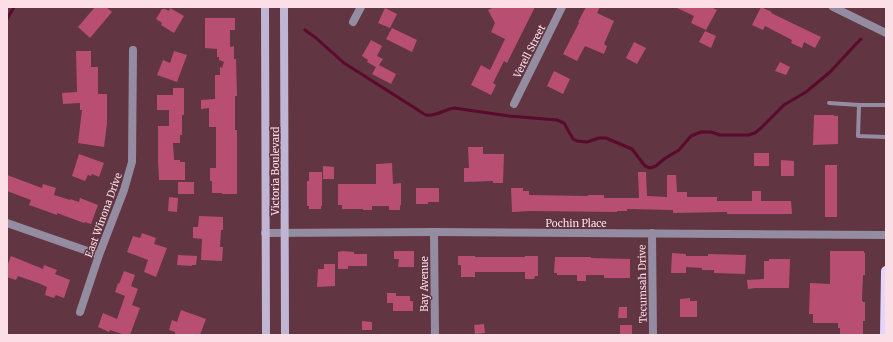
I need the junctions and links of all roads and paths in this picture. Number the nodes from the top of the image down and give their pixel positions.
1 (265, 7) edge
2 (284, 7) edge
3 (361, 7) edge
4 (562, 7) edge
5 (833, 7) edge
6 (353, 22) dead end
7 (886, 33) edge
8 (132, 50) dead end
9 (829, 103) dead end
10 (514, 104) dead end
11 (859, 105) junction
12 (886, 105) edge
13 (886, 137) edge
14 (7, 223) edge
15 (434, 232) junction
16 (265, 233) junction
17 (286, 233) junction
18 (652, 233) junction
19 (886, 235) edge
20 (99, 256) junction
21 (886, 271) edge
22 (80, 312) dead end
23 (266, 335) edge
24 (285, 335) edge
25 (435, 335) edge
26 (653, 335) edge
27 (885, 335) edge

1 - 16 main road, Victoria Boulevard
2 - 17 main road, Victoria Boulevard
3 - 6 street
4 - 10 street, Verell Street
5 - 7 street
8 - 20 street, East Winona Drive
9 - 11 lane
11 - 12 lane
11 - 13 lane
14 - 20 street
15 - 17 street, Pochin Place
15 - 18 street, Pochin Place
15 - 25 street, Bay Avenue
16 - 17 street, Pochin Place
16 - 23 main road, Victoria Boulevard
17 - 24 main road, Victoria Boulevard
18 - 19 street, Pochin Place
18 - 26 street, Tecumsah Drive
20 - 22 street, East Winona Drive
21 - 27 main road

